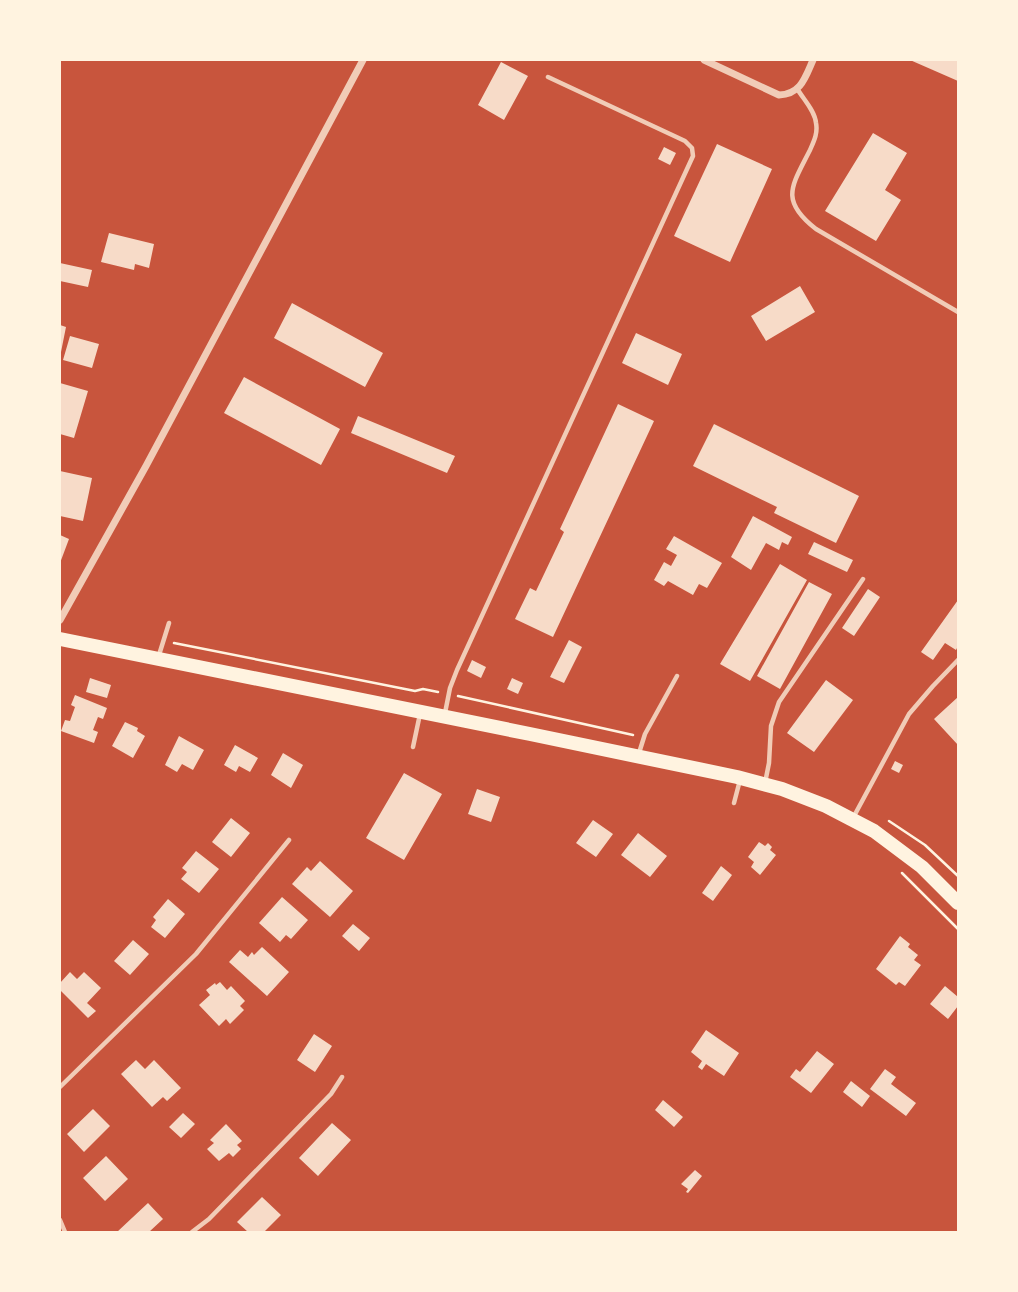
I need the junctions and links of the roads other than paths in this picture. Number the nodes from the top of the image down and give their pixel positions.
1 (363, 60) edge
2 (704, 60) edge
3 (813, 60) edge
4 (548, 76) dead end
5 (798, 90) junction
6 (958, 312) edge
7 (863, 579) dead end
8 (60, 620) edge
9 (169, 623) dead end
10 (60, 639) edge
11 (158, 659) junction
12 (958, 660) edge
13 (677, 676) dead end
14 (421, 712) junction
15 (444, 717) junction
16 (413, 747) dead end
17 (638, 757) junction
18 (740, 778) junction
19 (765, 784) junction
20 (734, 803) dead end
21 (853, 819) junction
22 (289, 840) dead end
23 (958, 903) edge
24 (342, 1077) dead end
25 (60, 1087) edge
26 (60, 1220) edge
27 (65, 1233) edge
28 (192, 1233) edge

1 - 8 street
2 - 5 street
3 - 5 street
4 - 15 lane
5 - 6 lane
7 - 19 lane
9 - 11 lane
10 - 11 main road
11 - 14 main road
12 - 21 lane
13 - 17 lane
14 - 15 main road
14 - 16 lane
15 - 17 main road
17 - 18 main road
18 - 19 main road
18 - 20 lane
19 - 21 main road
21 - 23 main road
22 - 25 lane
24 - 28 lane
26 - 27 lane

